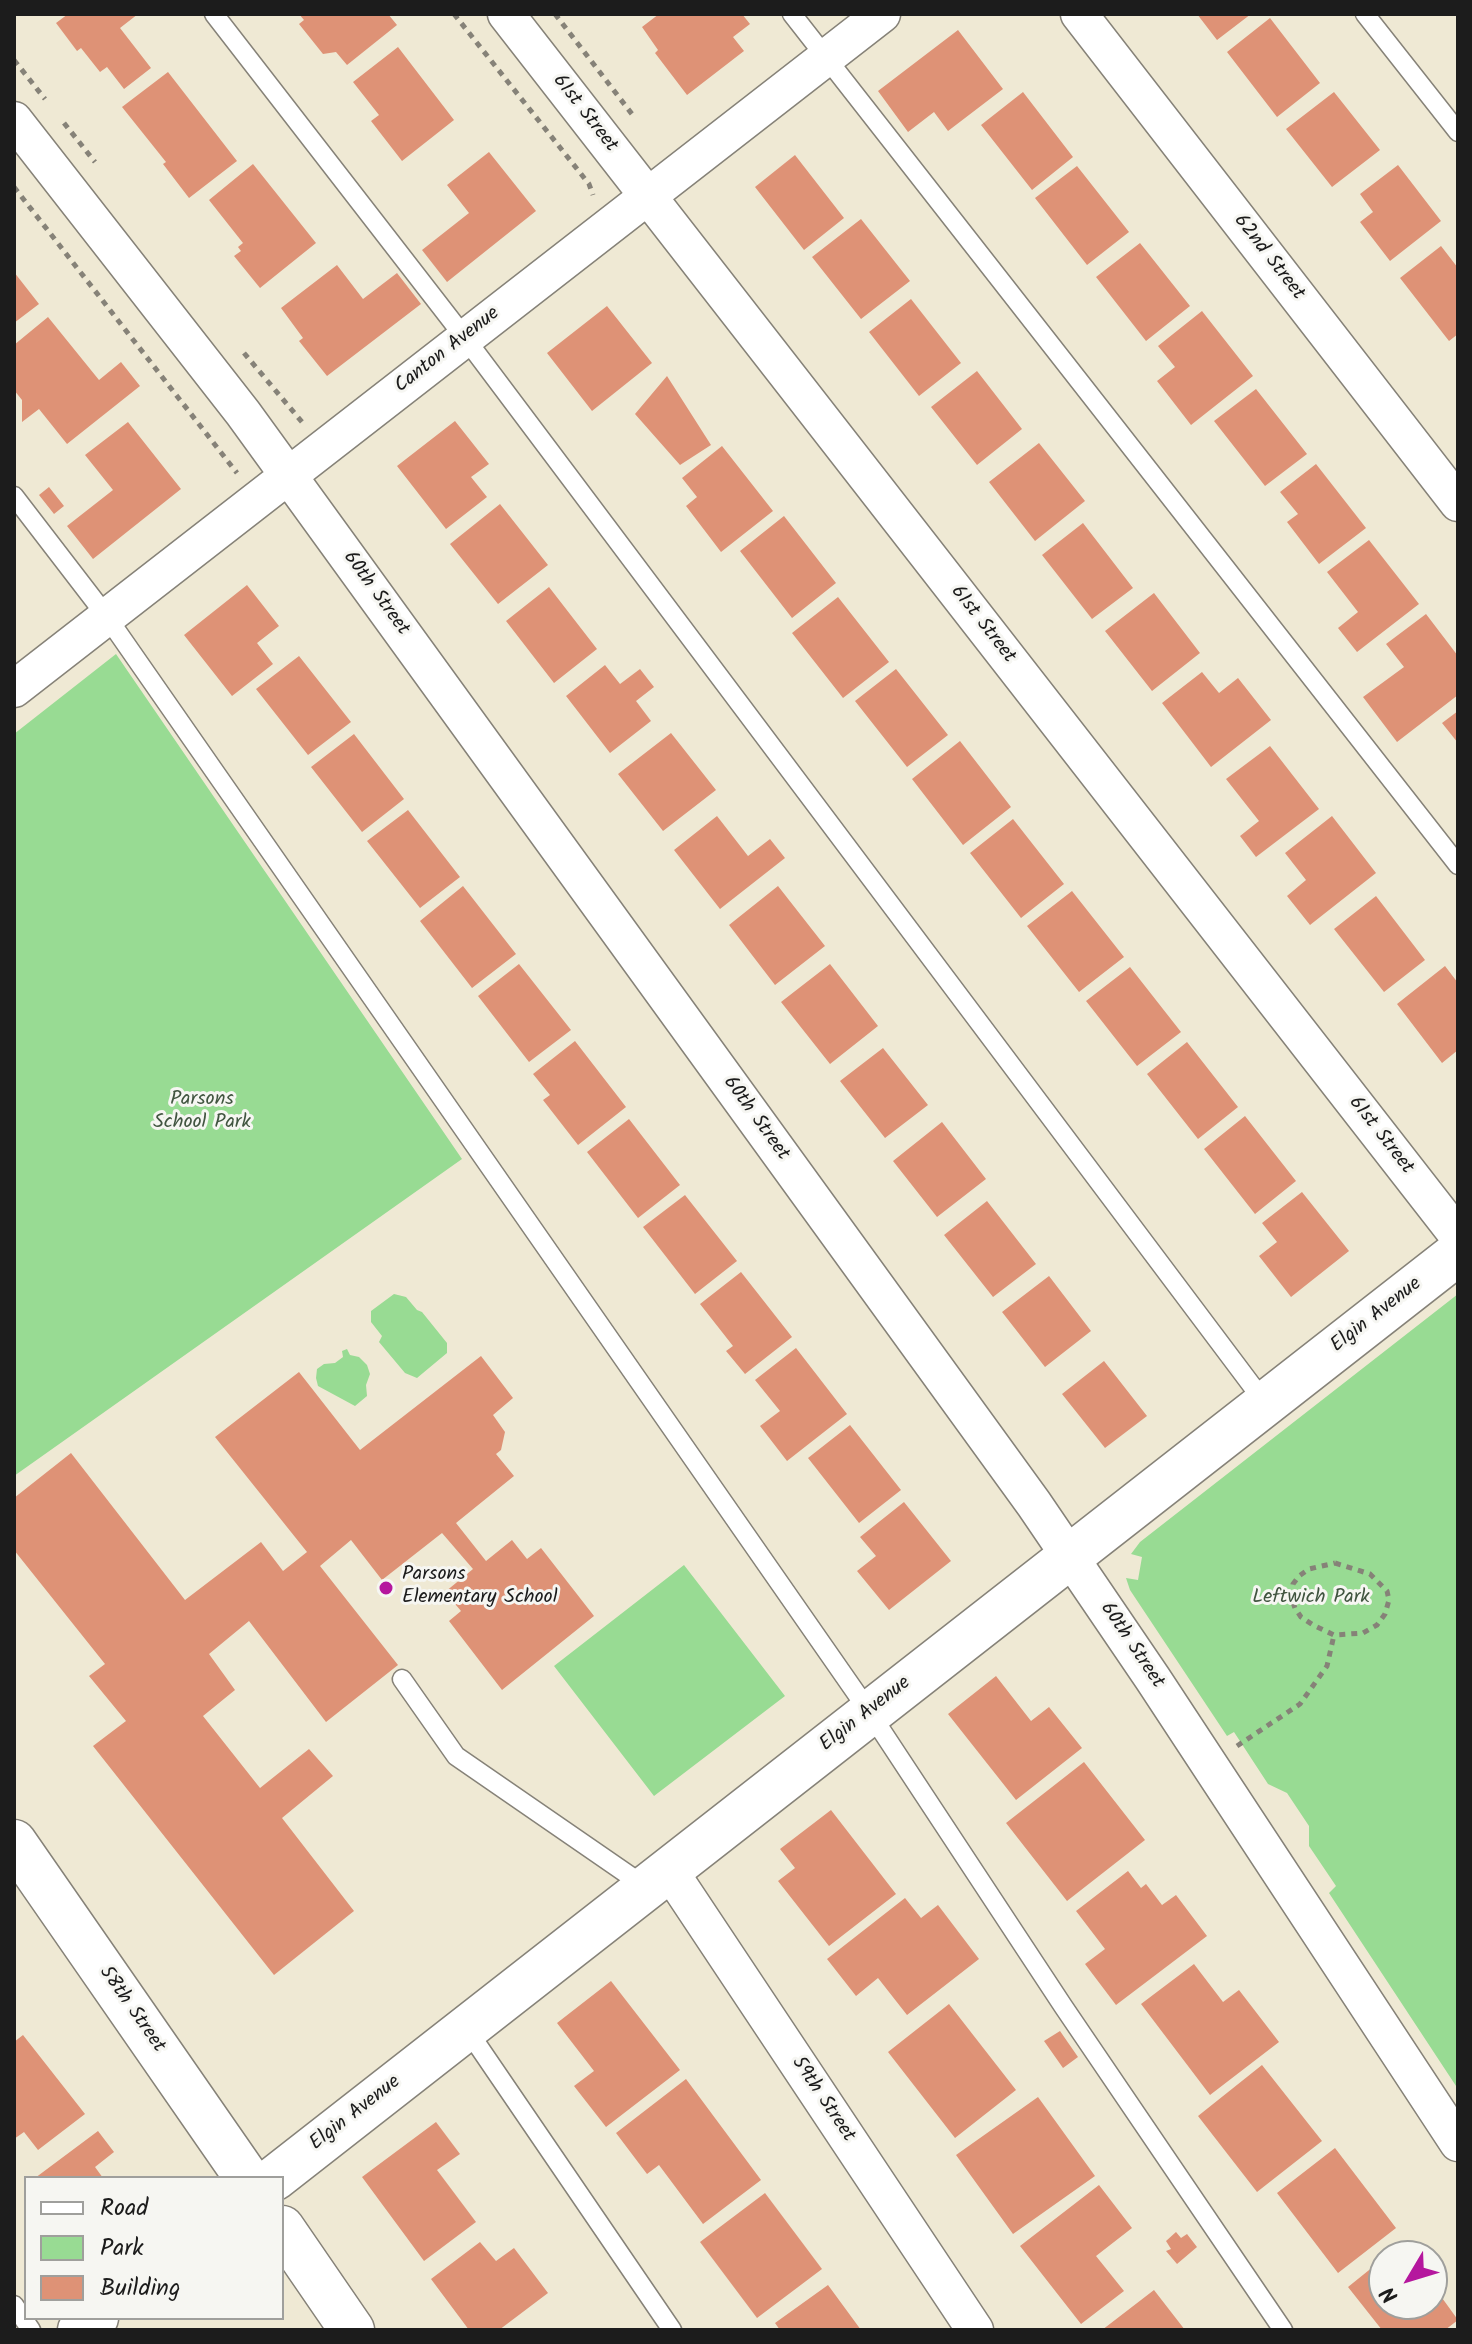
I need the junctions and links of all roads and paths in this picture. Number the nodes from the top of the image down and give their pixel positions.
1 (214, 14) edge
2 (454, 14) edge
3 (506, 14) edge
4 (555, 14) edge
5 (792, 14) edge
6 (882, 14) edge
7 (1079, 14) edge
8 (1365, 14) edge
9 (827, 57) junction
10 (14, 120) edge
11 (640, 126) dead end
12 (1458, 132) edge
13 (14, 187) edge
14 (593, 195) dead end
15 (648, 196) junction
16 (465, 338) junction
17 (289, 475) junction
18 (14, 496) edge
19 (257, 499) junction
20 (1458, 503) edge
21 (107, 617) junction
22 (14, 689) edge
23 (1458, 865) edge
24 (1458, 1236) edge
25 (1458, 1253) edge
26 (1265, 1403) junction
27 (1070, 1557) junction
28 (1334, 1635) junction
29 (402, 1679) dead end
30 (870, 1713) junction
31 (1236, 1746) dead end
32 (14, 1842) edge
33 (658, 1878) junction
34 (466, 2028) junction
35 (1458, 2143) edge
36 (246, 2176) edge
37 (278, 2176) edge
38 (284, 2231) edge
39 (352, 2330) edge
40 (672, 2330) edge
41 (975, 2330) edge
42 (1283, 2330) edge

1 - 16 lane
2 - 14 path
3 - 15 street, 61st Street
4 - 11 path
5 - 9 lane
6 - 9 street, Canton Avenue
7 - 20 street, 62nd Street
8 - 12 lane
9 - 15 street, Canton Avenue
9 - 23 lane
10 - 17 street, 60th Street
13 - 19 path
15 - 16 street, Canton Avenue
15 - 24 street, 61st Street
16 - 17 street, Canton Avenue
16 - 26 lane
17 - 19 street, Canton Avenue
17 - 27 street, 60th Street
18 - 21 lane
19 - 21 street, Canton Avenue
21 - 22 street, Canton Avenue
21 - 30 lane
25 - 26 street, Elgin Avenue
26 - 27 street, Elgin Avenue
27 - 30 street, Elgin Avenue
27 - 35 street, 60th Street
28 - 28 path
28 - 31 path
29 - 33 lane
30 - 33 street, Elgin Avenue
30 - 42 lane
32 - 36 street, 58th Street
33 - 34 street, Elgin Avenue
33 - 41 street, 59th Street
34 - 37 street, Elgin Avenue
34 - 40 lane
38 - 39 street

